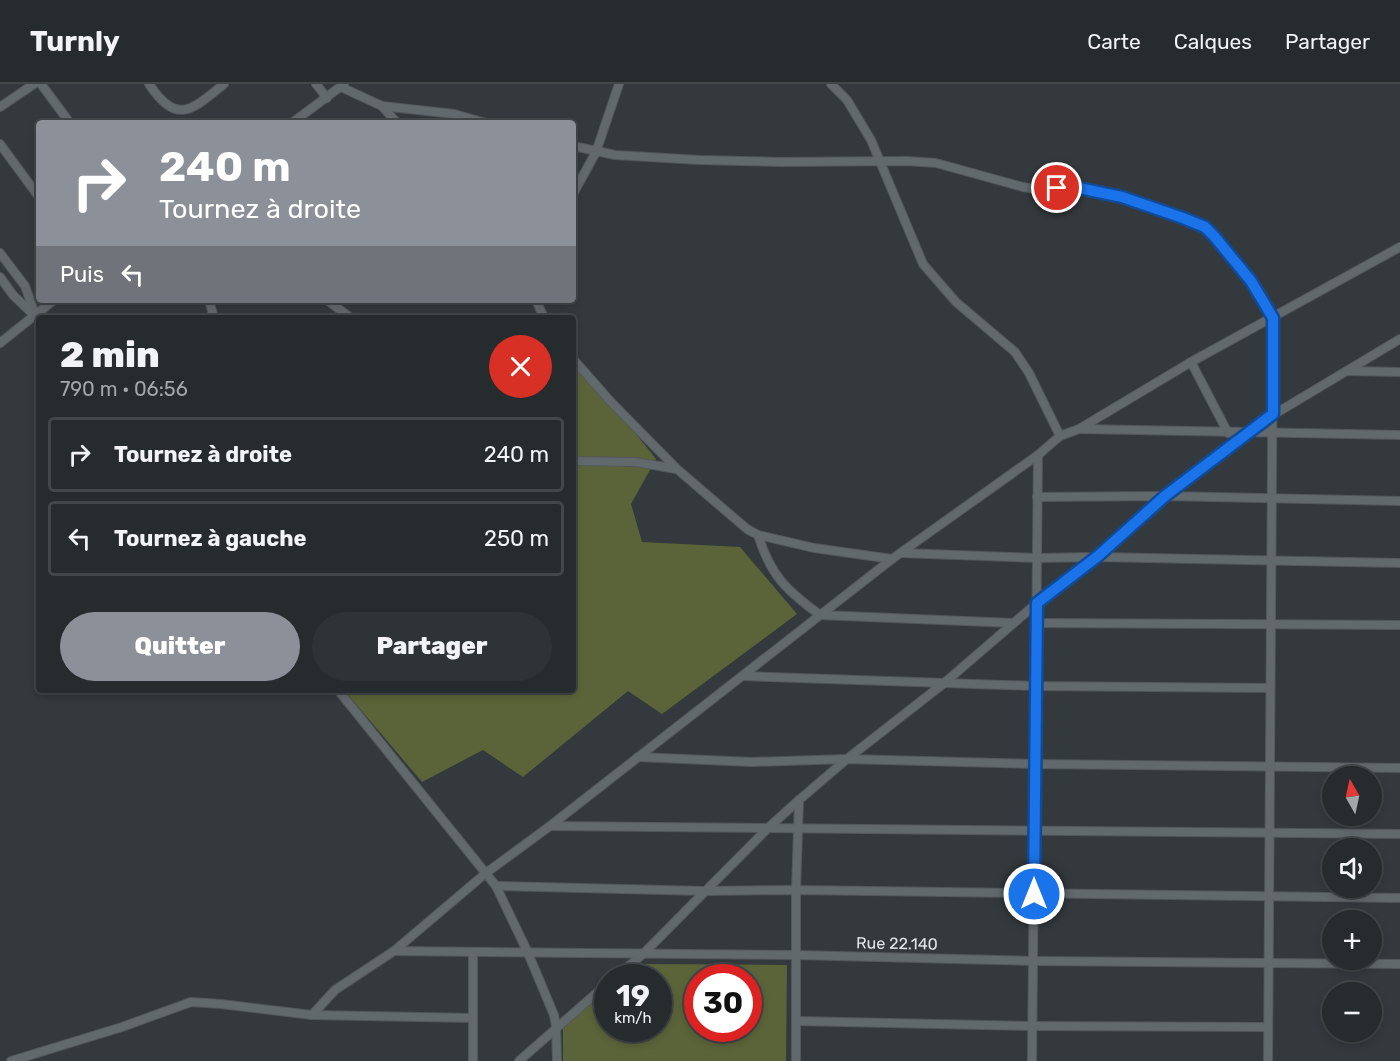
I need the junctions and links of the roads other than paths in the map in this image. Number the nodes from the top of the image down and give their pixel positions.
1 (34, 84) edge
2 (40, 84) edge
3 (149, 84) edge
4 (224, 84) edge
5 (316, 84) edge
6 (620, 84) edge
7 (831, 84) edge
8 (343, 85) edge
9 (327, 98) junction
10 (382, 106) junction
11 (0, 108) edge
12 (68, 120) edge
13 (299, 120) edge
14 (394, 120) edge
15 (475, 120) edge
16 (0, 144) edge
17 (576, 147) edge
18 (596, 152) junction
19 (881, 162) junction
20 (576, 189) edge
21 (36, 192) edge
22 (1400, 248) edge
23 (0, 253) edge
24 (0, 277) edge
25 (51, 303) edge
26 (331, 303) edge
27 (36, 315) edge
28 (39, 315) edge
29 (347, 315) edge
30 (36, 316) edge
31 (36, 318) edge
32 (1273, 318) junction
33 (1400, 339) edge
34 (0, 343) edge
35 (576, 362) edge
36 (1191, 362) junction
37 (1347, 371) junction
38 (1400, 372) edge
39 (1273, 414) junction
40 (1080, 429) junction
41 (1228, 434) junction
42 (1247, 434) junction
43 (1273, 434) junction
44 (1400, 435) edge
45 (1060, 436) junction
46 (1038, 455) junction
47 (576, 461) edge
48 (677, 469) junction
49 (1165, 496) junction
50 (1037, 497) junction
51 (1272, 499) junction
52 (1400, 501) edge
53 (758, 536) junction
54 (901, 553) junction
55 (1098, 556) junction
56 (1037, 558) junction
57 (891, 559) junction
58 (1272, 562) junction
59 (1400, 563) edge
60 (1037, 603) junction
61 (820, 615) junction
62 (1013, 623) junction
63 (1036, 623) junction
64 (1271, 624) junction
65 (1400, 625) edge
66 (743, 676) junction
67 (943, 684) junction
68 (1035, 686) junction
69 (1270, 688) junction
70 (340, 693) edge
71 (638, 757) junction
72 (847, 759) junction
73 (1035, 764) junction
74 (1270, 766) junction
75 (1400, 768) edge
76 (800, 800) junction
77 (550, 826) junction
78 (768, 828) junction
79 (799, 828) junction
80 (1034, 831) junction
81 (1271, 833) junction
82 (1400, 834) edge
83 (486, 873) junction
84 (496, 886) junction
85 (704, 891) junction
86 (796, 891) junction
87 (1034, 894) junction
88 (1270, 897) junction
89 (1400, 897) edge
90 (394, 951) junction
91 (472, 952) junction
92 (528, 953) junction
93 (642, 954) junction
94 (796, 955) junction
95 (1033, 961) junction
96 (1270, 963) junction
97 (630, 964) edge
98 (1400, 964) edge
99 (594, 995) edge
100 (312, 1015) junction
101 (472, 1018) junction
102 (796, 1021) junction
103 (556, 1026) junction
104 (1032, 1026) junction
105 (1268, 1027) junction
106 (11, 1061) edge
107 (472, 1061) edge
108 (519, 1061) edge
109 (557, 1061) edge
110 (796, 1061) edge
111 (1032, 1061) edge
112 (1268, 1061) edge

1 - 11 street
2 - 12 street
3 - 4 street
5 - 9 street
6 - 18 street
7 - 19 street
8 - 9 street
8 - 10 street
9 - 13 street
10 - 14 street
10 - 15 street
16 - 21 street
17 - 18 street
18 - 19 street
18 - 20 street
19 - 32 street
19 - 45 street
22 - 32 street
23 - 27 street
24 - 30 street
25 - 28 street
26 - 29 street
31 - 34 street
32 - 36 street
32 - 39 street
33 - 37 street
35 - 48 street
36 - 40 street
36 - 41 street
37 - 38 street
37 - 39 street
39 - 42 street
39 - 43 street
40 - 41 street
40 - 45 street
41 - 42 street
42 - 43 street
42 - 49 street
43 - 44 street
43 - 51 street
45 - 46 street
46 - 50 street
46 - 54 street
47 - 48 street
48 - 53 street
49 - 50 street
49 - 51 street
49 - 55 street
50 - 56 street
51 - 52 street
51 - 58 street
53 - 57 street
53 - 61 street
54 - 56 street
54 - 57 street
55 - 56 street
55 - 58 street
55 - 60 street
56 - 60 street
57 - 61 street
58 - 59 street
58 - 64 street
60 - 62 street
60 - 63 street
61 - 62 street
61 - 66 street
62 - 67 street
63 - 64 street
63 - 68 street
64 - 65 street
64 - 69 street
66 - 67 street
66 - 71 street
67 - 68 street
67 - 72 street
68 - 69 street
68 - 73 street
69 - 74 street
70 - 83 street
71 - 72 street
71 - 77 street
72 - 73 street
72 - 76 street
73 - 74 street
73 - 80 street
74 - 75 street
74 - 81 street
76 - 78 street
76 - 79 street
77 - 78 street
77 - 83 street
78 - 79 street
78 - 85 street
79 - 80 street
79 - 86 street
80 - 81 street
80 - 87 street
81 - 82 street
81 - 88 street
83 - 84 street
83 - 90 street
84 - 85 street
84 - 92 street
85 - 86 street
85 - 93 street
86 - 87 street
86 - 94 street
87 - 88 street
87 - 95 street
88 - 89 street
88 - 96 street
90 - 91 street, Rue 22.140
90 - 100 street
91 - 92 street, Rue 22.140
91 - 101 street
92 - 93 street, Rue 22.140
92 - 103 street
93 - 94 street, Rue 22.140
93 - 97 street
94 - 95 street, Rue 22.140
94 - 102 street
95 - 96 street, Rue 22.140
95 - 104 street
96 - 98 street, Rue 22.140
96 - 105 street
99 - 103 street
100 - 101 street
100 - 106 street
101 - 107 street
102 - 104 street
102 - 110 street
103 - 108 street
103 - 109 street
104 - 105 street
104 - 111 street
105 - 112 street

